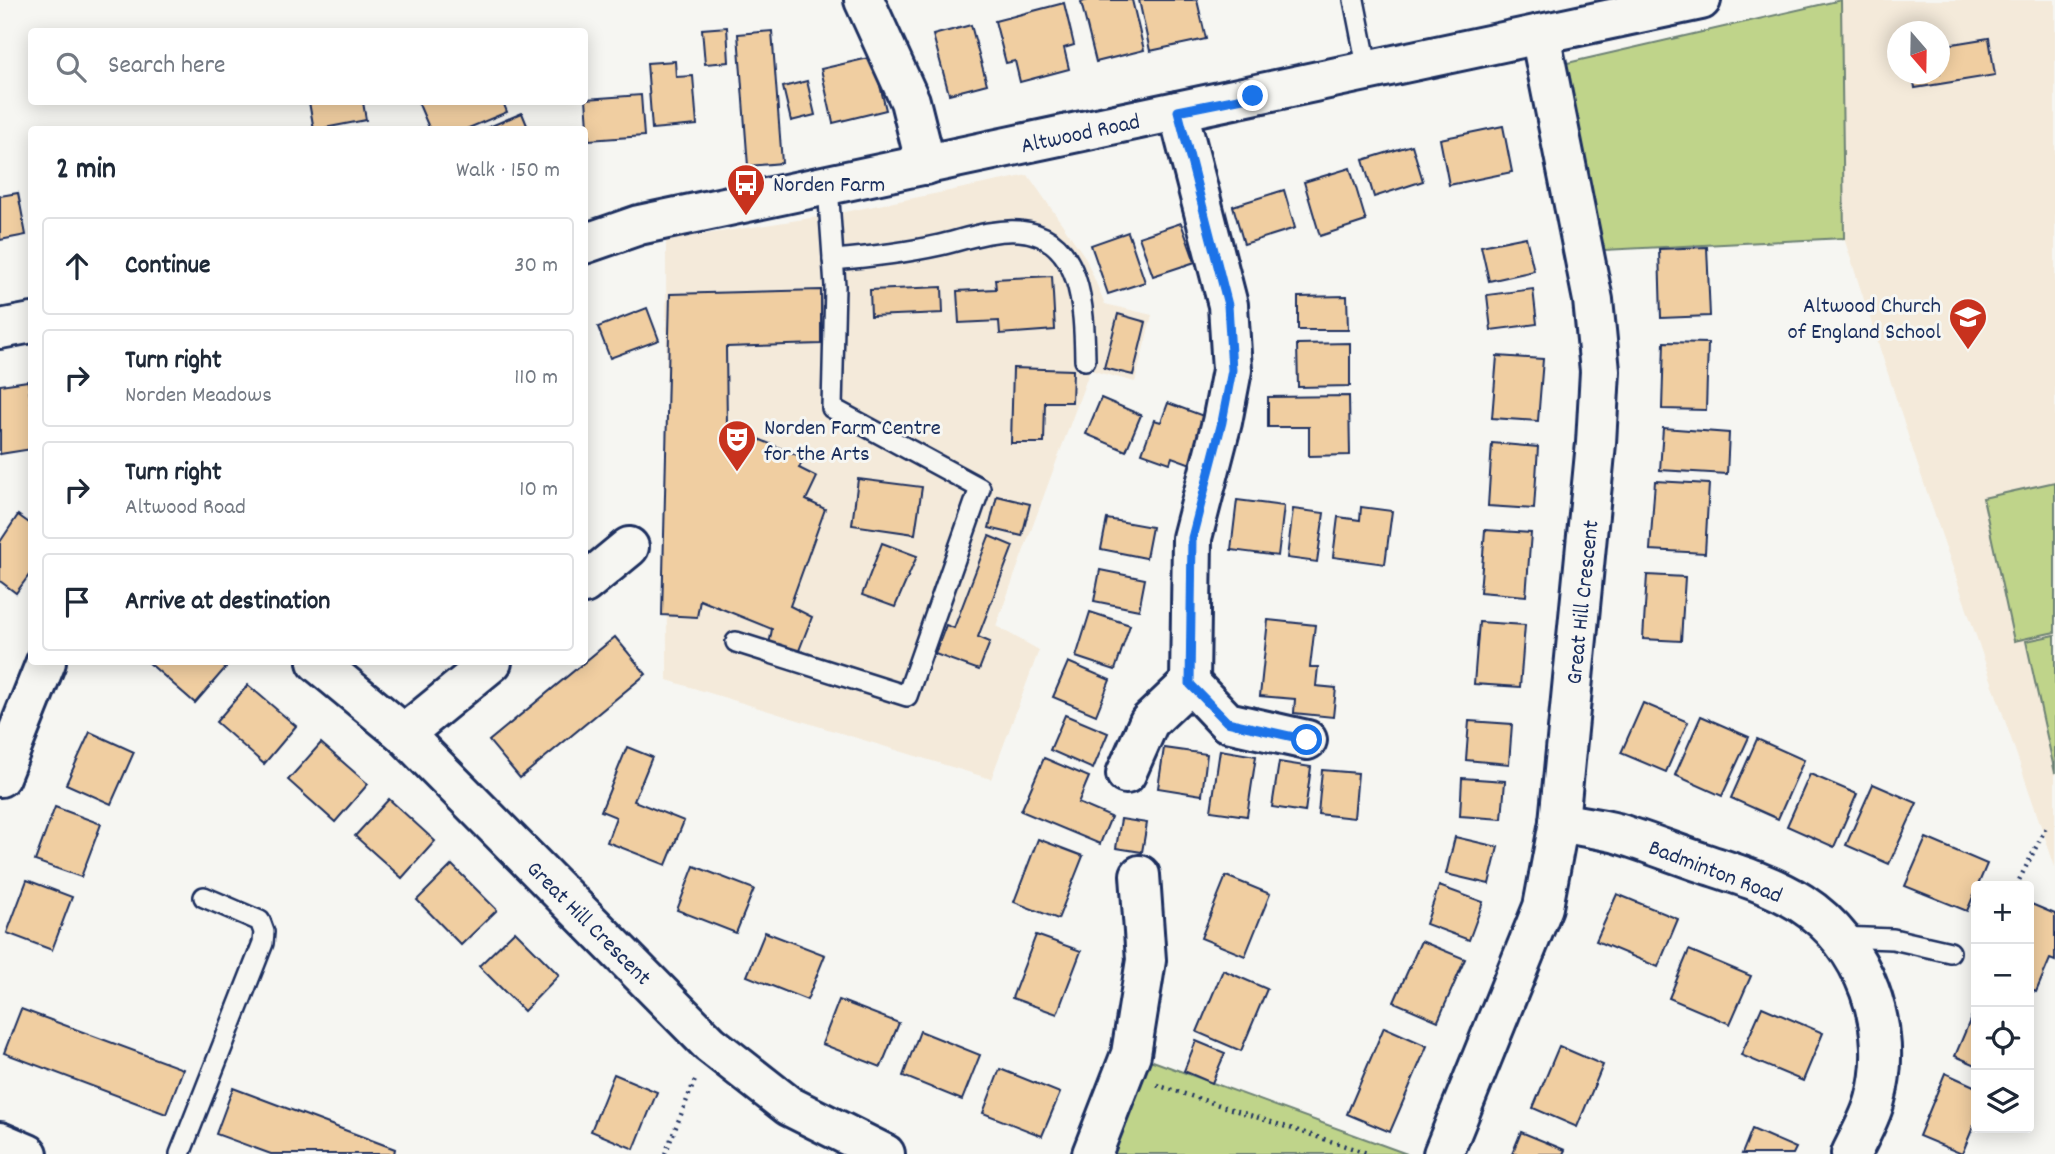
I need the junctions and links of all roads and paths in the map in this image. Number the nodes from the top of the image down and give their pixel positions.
1 (864, 0) edge
2 (1354, 0) edge
3 (1701, 0) edge
4 (1540, 34) junction
5 (1368, 71) junction
6 (1178, 111) junction
7 (926, 165) junction
8 (828, 186) junction
9 (588, 243) edge
10 (833, 260) junction
11 (28, 324) edge
12 (0, 330) edge
13 (1085, 360) dead end
14 (629, 547) dead end
15 (588, 581) edge
16 (736, 642) dead end
17 (45, 665) edge
18 (321, 665) edge
19 (488, 665) edge
20 (1190, 684) junction
21 (404, 734) junction
22 (1307, 740) dead end
23 (1126, 774) dead end
24 (0, 777) edge
25 (1559, 822) junction
26 (2048, 824) dead end
27 (1140, 875) dead end
28 (2019, 881) edge
29 (204, 897) dead end
30 (1838, 937) junction
31 (1950, 952) dead end
32 (710, 1044) junction
33 (1123, 1074) junction
34 (0, 1142) edge
35 (28, 1154) edge
36 (180, 1154) edge
37 (664, 1154) edge
38 (885, 1154) edge
39 (1092, 1154) edge
40 (1370, 1154) edge
41 (1443, 1154) edge
42 (1851, 1154) edge

1 - 7 street
2 - 5 lane
3 - 4 street, Altwood Road
4 - 5 street, Altwood Road
4 - 25 street, Great Hill Crescent
5 - 6 street, Altwood Road
6 - 7 street, Altwood Road
6 - 20 street
7 - 8 street, Altwood Road
8 - 9 street, Altwood Road
8 - 10 lane
10 - 13 lane
10 - 16 lane
11 - 12 street
14 - 15 street
17 - 24 street
18 - 21 street, Great Hill Crescent
19 - 21 street
20 - 22 street
20 - 23 street
21 - 32 street, Great Hill Crescent
25 - 30 street, Badminton Road
25 - 41 street, Great Hill Crescent
26 - 28 path
27 - 33 street
29 - 36 lane
30 - 31 lane
30 - 42 street, Badminton Road
32 - 37 path
32 - 38 street, Great Hill Crescent
33 - 39 street
33 - 40 path
34 - 35 street

